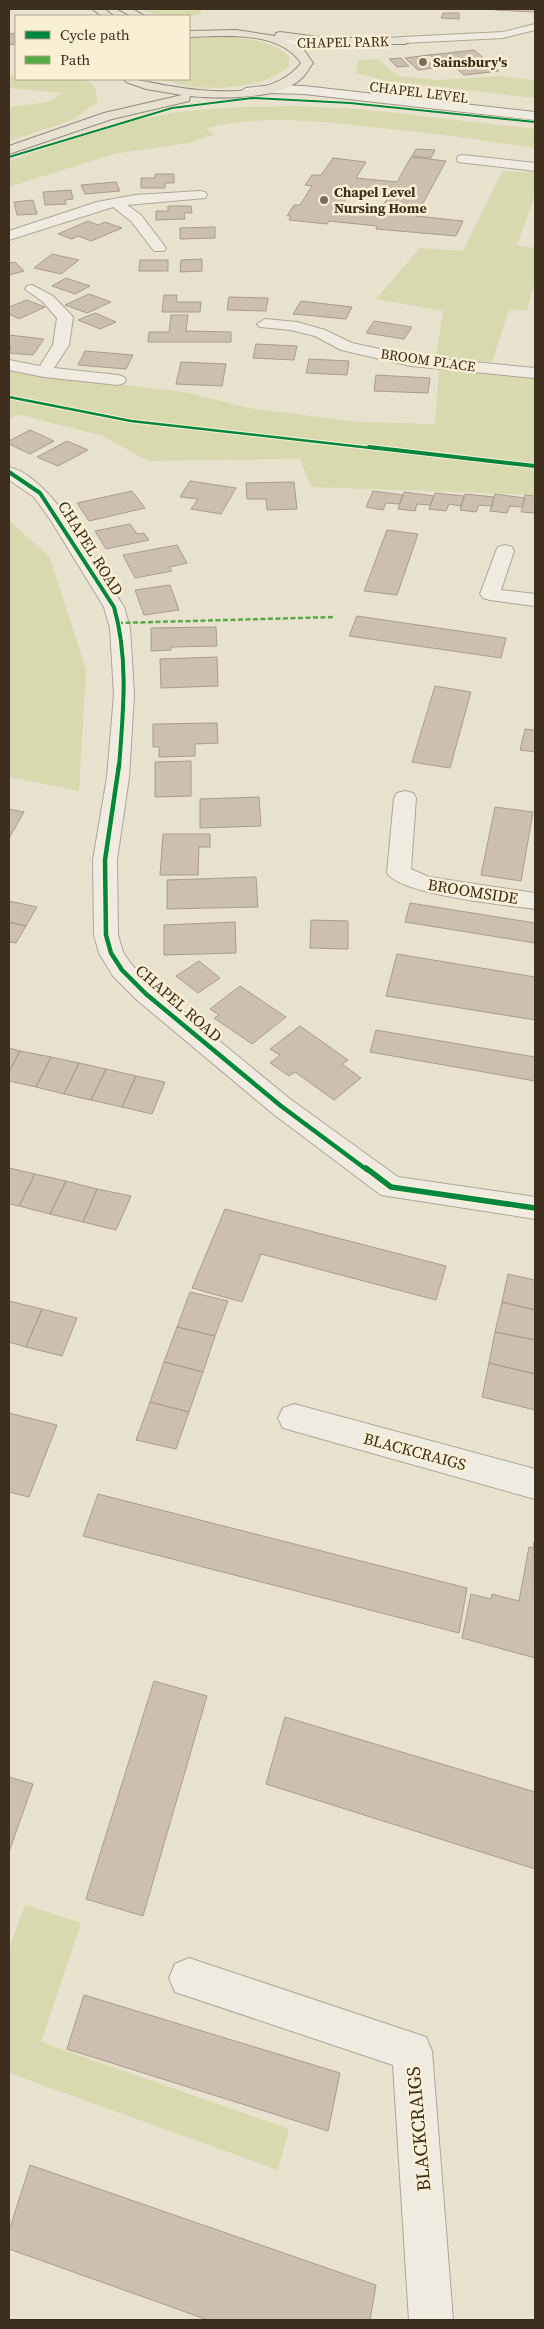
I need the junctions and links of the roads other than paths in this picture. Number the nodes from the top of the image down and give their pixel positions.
1 (122, 9) edge
2 (137, 15) edge
3 (535, 22) edge
4 (535, 27) edge
5 (190, 28) edge
6 (515, 32) junction
7 (190, 34) edge
8 (491, 35) junction
9 (440, 38) junction
10 (405, 40) junction
11 (282, 42) junction
12 (313, 63) junction
13 (131, 80) edge
14 (342, 82) dead end
15 (138, 92) junction
16 (237, 93) junction
17 (201, 94) junction
18 (535, 106) edge
19 (108, 116) junction
20 (535, 116) edge
21 (9, 150) edge
22 (463, 159) dead end
23 (535, 167) edge
24 (200, 195) dead end
25 (116, 203) junction
26 (9, 236) edge
27 (159, 248) dead end
28 (32, 289) dead end
29 (265, 324) dead end
30 (9, 365) edge
31 (44, 372) junction
32 (535, 373) edge
33 (118, 380) dead end
34 (9, 472) edge
35 (505, 551) dead end
36 (535, 600) edge
37 (405, 798) dead end
38 (535, 901) edge
39 (535, 1208) edge
40 (294, 1418) dead end
41 (535, 1484) edge
42 (189, 1978) dead end
43 (431, 2320) edge

1 - 2 main road
3 - 6 street
4 - 6 street, CHAPEL PARK
5 - 10 main road
6 - 8 street, CHAPEL PARK
7 - 11 main road
8 - 9 street, CHAPEL PARK
8 - 9 street, CHAPEL PARK
9 - 10 street, CHAPEL PARK
10 - 11 street, CHAPEL PARK
10 - 12 street, CHAPEL PARK
11 - 12 main road
12 - 16 main road
13 - 15 main road
14 - 18 street, CHAPEL LEVEL
15 - 17 main road
15 - 19 main road
16 - 17 main road
16 - 20 street, CHAPEL LEVEL
17 - 19 main road
19 - 21 main road
22 - 23 street
24 - 25 street
25 - 26 street
25 - 27 street
28 - 31 street
29 - 32 street, BROOM PLACE
30 - 31 street
31 - 33 street
34 - 39 street, CHAPEL ROAD
35 - 36 street
37 - 38 street, BROOMSIDE
40 - 41 street, BLACKCRAIGS
42 - 43 street, BLACKCRAIGS

